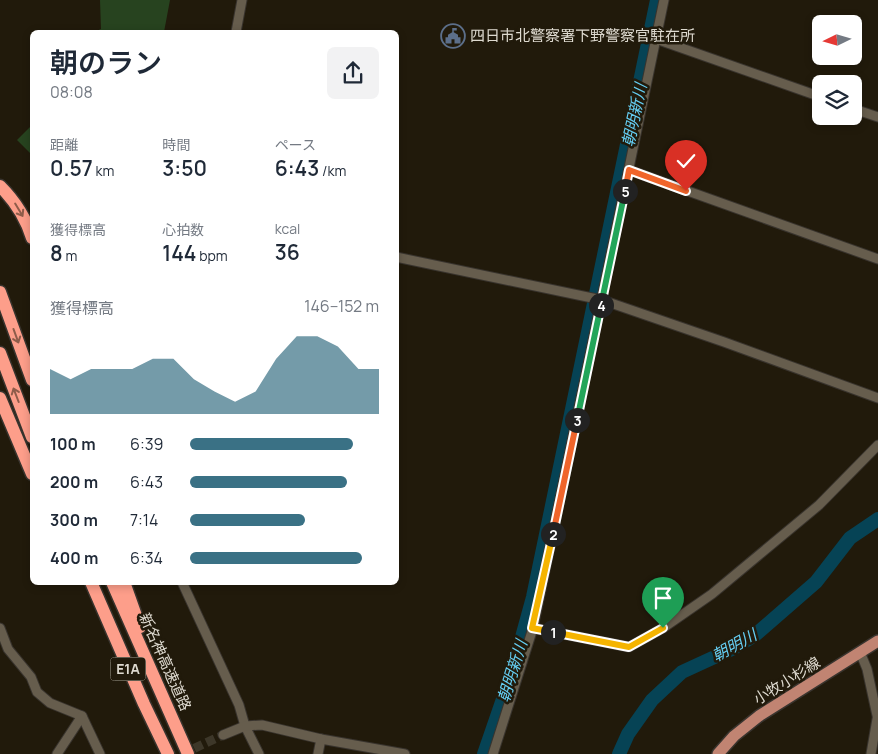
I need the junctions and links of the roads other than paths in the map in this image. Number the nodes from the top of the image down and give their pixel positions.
1 (242, 0) edge
2 (664, 0) edge
3 (236, 30) edge
4 (656, 39) junction
5 (812, 94) edge
6 (862, 112) edge
7 (878, 117) edge
8 (629, 170) junction
9 (0, 186) edge
10 (30, 233) edge
11 (399, 257) edge
12 (878, 259) edge
13 (0, 292) edge
14 (598, 299) junction
15 (0, 353) edge
16 (30, 374) edge
17 (0, 398) edge
18 (878, 398) edge
19 (30, 433) edge
20 (878, 445) edge
21 (30, 469) edge
22 (84, 585) edge
23 (92, 585) edge
24 (113, 585) edge
25 (125, 585) edge
26 (183, 585) edge
27 (0, 628) edge
28 (532, 628) junction
29 (878, 641) edge
30 (860, 652) junction
31 (144, 704) junction
32 (82, 716) junction
33 (878, 720) edge
34 (244, 726) junction
35 (223, 735) tunnel mouth
36 (321, 739) junction
37 (57, 754) edge
38 (100, 754) edge
39 (168, 754) edge
40 (189, 754) edge
41 (259, 754) edge
42 (318, 754) edge
43 (405, 754) edge
44 (493, 754) edge
45 (718, 754) edge
46 (872, 754) edge

1 - 3 street
2 - 4 street
4 - 5 street
4 - 8 street
6 - 7 street
8 - 12 street
8 - 14 street
9 -> 10 highway
11 - 14 street
13 -> 16 highway
14 - 18 street
14 - 28 street
19 -> 15 highway
17 - 21 highway
20 - 28 street
22 - 31 highway
23 - 31 highway, E1A
24 - 40 highway, 新名神高速道路 / E1A
25 - 40 highway
26 - 34 street
27 - 32 street
28 - 44 street
29 - 30 main road, 小牧小杉線
30 - 33 street
30 - 45 main road, 小牧小杉線
31 - 39 highway, E1A
32 - 37 street
32 - 38 street
33 - 46 street
34 - 35 street
34 - 36 street
34 - 41 street
36 - 42 street
36 - 43 street

